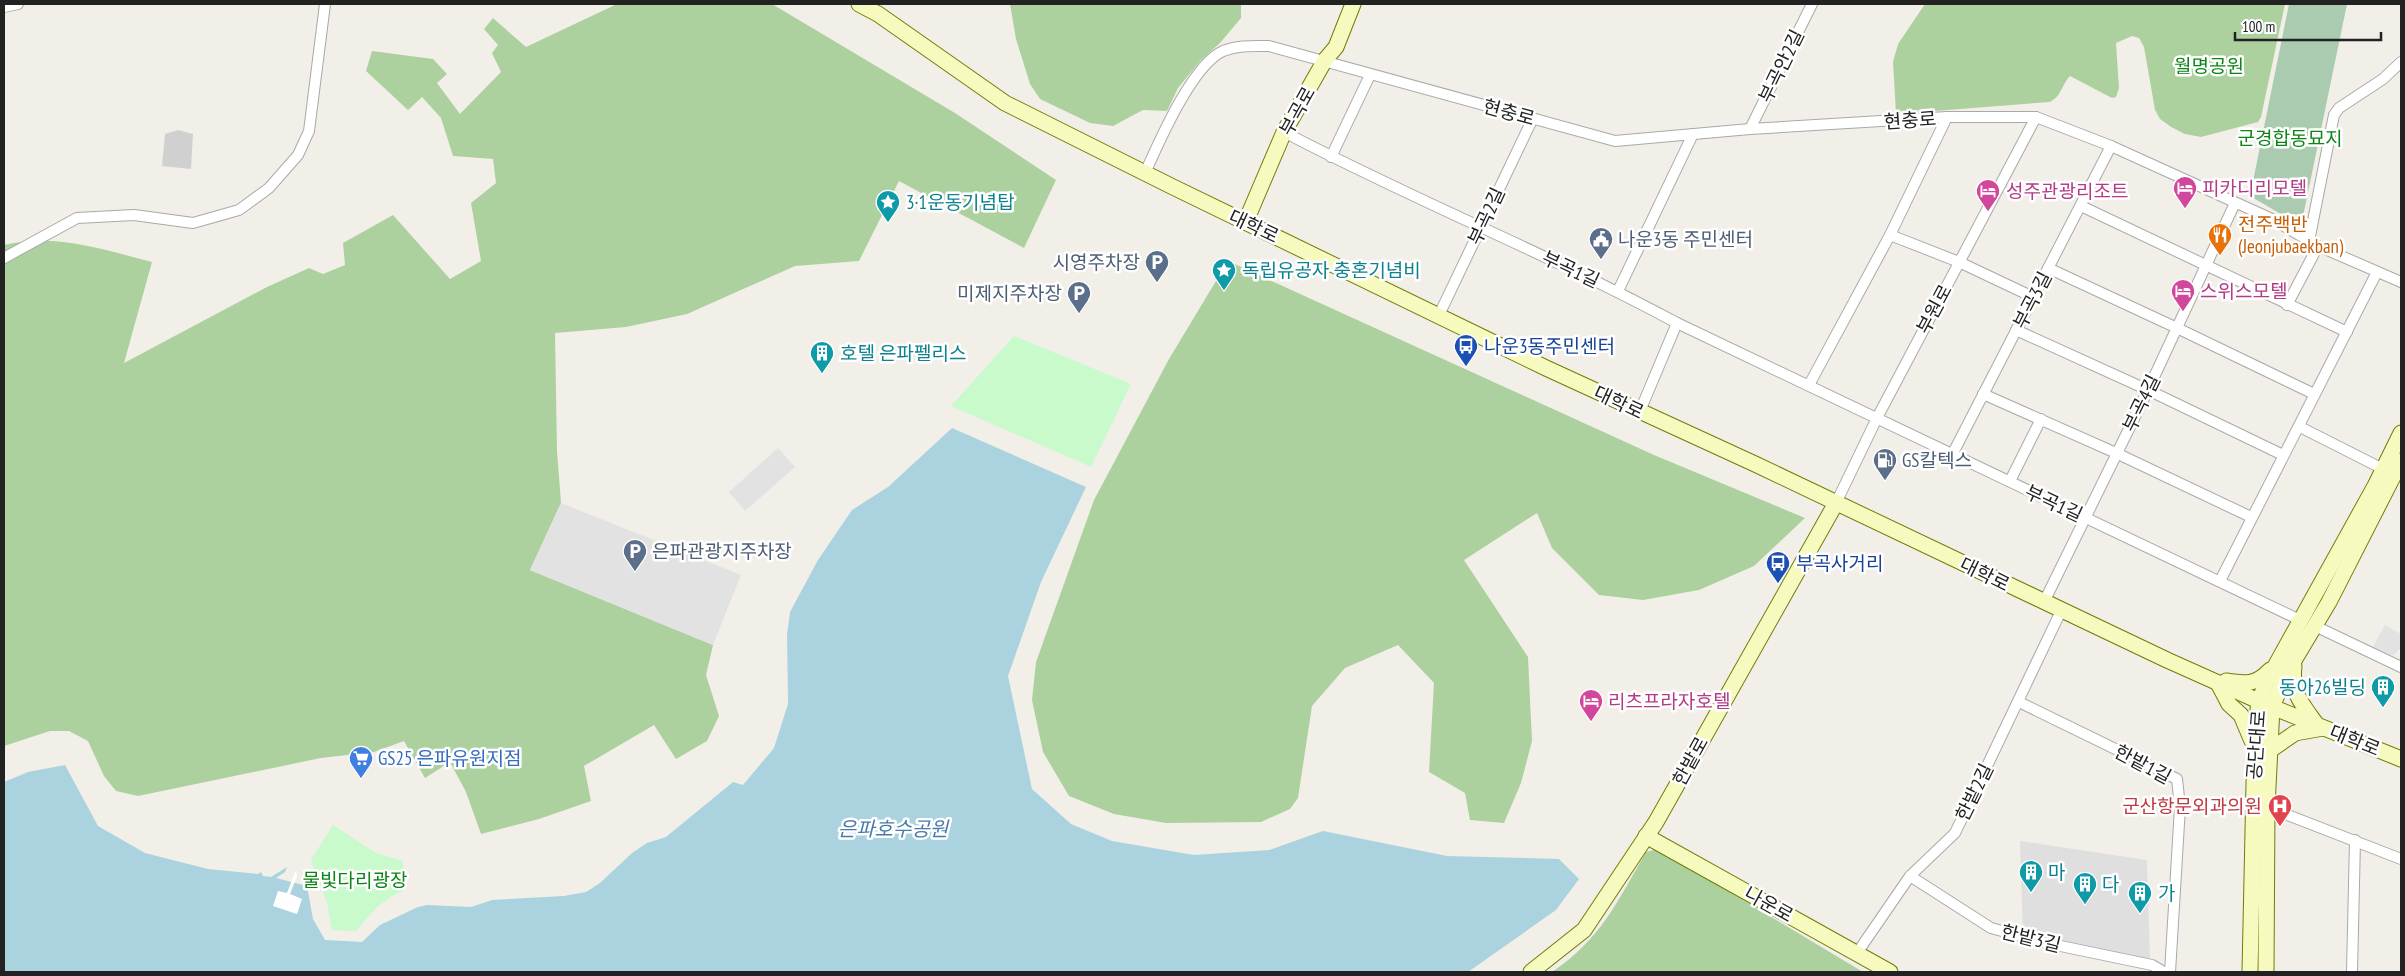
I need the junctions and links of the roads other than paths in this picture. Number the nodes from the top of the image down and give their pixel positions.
1 (18, 4) edge
2 (325, 4) edge
3 (859, 4) edge
4 (1353, 4) edge
5 (1812, 4) edge
6 (4, 7) edge
7 (881, 9) edge
8 (1325, 60) junction
9 (2401, 62) edge
10 (1370, 76) junction
11 (1947, 117) junction
12 (2036, 117) junction
13 (1533, 118) junction
14 (1750, 129) junction
15 (1284, 132) junction
16 (1693, 134) junction
17 (2111, 146) junction
18 (1331, 157) junction
19 (1145, 173) junction
20 (2235, 203) junction
21 (2081, 206) junction
22 (1246, 221) junction
23 (1481, 227) junction
24 (1890, 235) junction
25 (2314, 243) junction
26 (4, 258) edge
27 (1959, 262) junction
28 (2207, 267) junction
29 (2048, 268) junction
30 (2377, 272) junction
31 (2401, 282) edge
32 (1618, 291) junction
33 (2033, 297) junction
34 (2287, 305) junction
35 (1439, 315) junction
36 (1677, 323) junction
37 (2177, 328) junction
38 (2016, 330) junction
39 (2347, 332) junction
40 (1809, 385) junction
41 (2148, 390) junction
42 (1983, 394) junction
43 (2314, 394) junction
44 (1640, 411) junction
45 (1877, 418) junction
46 (2041, 419) junction
47 (2300, 427) junction
48 (2401, 433) edge
49 (2116, 453) junction
50 (1952, 455) junction
51 (2283, 455) junction
52 (2395, 470) edge
53 (2010, 481) junction
54 (1836, 503) junction
55 (2251, 517) junction
56 (2086, 518) junction
57 (2220, 581) junction
58 (2044, 602) junction
59 (2061, 611) junction
60 (2300, 620) junction
61 (2316, 626) junction
62 (2295, 660) junction
63 (2276, 663) junction
64 (2401, 665) edge
65 (2214, 681) junction
66 (2019, 702) junction
67 (2266, 704) junction
68 (2321, 726) junction
69 (2262, 751) junction
70 (2401, 759) edge
71 (2260, 806) junction
72 (2180, 807) junction
73 (1646, 836) junction
74 (2355, 840) junction
75 (2401, 859) edge
76 (1910, 876) junction
77 (1857, 953) junction
78 (1531, 972) edge
79 (1890, 972) edge
80 (2164, 972) edge
81 (2170, 972) edge
82 (2250, 972) edge
83 (2266, 972) edge
84 (2352, 972) edge

1 - 6 street
2 - 26 street
3 - 7 street, 대학로
4 - 8 street, 부곡로
5 - 14 street, 부곡안2길
7 - 19 street, 대학로
8 - 10 street, 현충로
8 - 15 street, 부곡로
8 - 19 street, 현충로
9 - 25 street
10 - 13 street, 현충로
10 - 18 street
11 - 12 street, 현충로
11 - 14 street, 현충로
11 - 24 street, 현충로
12 - 17 street, 현충로
12 - 27 street, 부원로
13 - 16 street, 현충로
13 - 23 street, 부곡2길
14 - 16 street, 현충로
15 - 18 street, 부곡1길
15 - 22 street, 부곡로
16 - 32 street
17 - 20 street, 현충로
17 - 21 street, 부곡3길
18 - 23 street, 부곡1길
19 - 22 street, 대학로
20 - 25 street, 현충로
20 - 28 street, 부곡4길
21 - 28 street
21 - 29 street, 부곡3길
22 - 35 street, 대학로
23 - 32 street, 부곡1길
23 - 35 street, 부곡2길
24 - 27 street
24 - 40 street
25 - 30 street, 현충로
25 - 34 street
27 - 33 street
27 - 45 street, 부원로
28 - 34 street
28 - 37 street, 부곡4길
29 - 33 street, 부곡3길
29 - 37 street
30 - 31 street, 현충로
30 - 39 street
32 - 36 street, 부곡1길
33 - 38 street, 부곡3길
34 - 39 street
35 - 44 street, 대학로
36 - 40 street, 부곡1길
36 - 44 street
37 - 41 street, 부곡4길
37 - 43 street
38 - 41 street
38 - 42 street, 부곡3길
39 - 43 street
40 - 45 street, 부곡1길
41 - 49 street, 부곡4길
41 - 51 street
42 - 46 street
42 - 50 street, 부곡3길
43 - 47 street
44 - 54 street, 대학로
45 - 50 street, 부곡1길
45 - 54 street, 부원로
46 - 49 street
46 - 53 street
47 - 51 street
47 - 52 street
48 - 52 street, 공단대로
49 - 55 street
49 - 56 street, 부곡4길
50 - 53 street, 부곡1길
51 - 55 street
52 - 60 street, 공단대로
52 - 61 street, 공단대로
53 - 56 street, 부곡1길
54 - 58 street, 대학로
54 - 73 street, 한밭로
55 - 57 street
56 - 57 street, 부곡1길
56 - 58 street, 부곡4길
57 - 60 street, 부곡1길
58 - 59 street, 대학로
59 - 65 street, 대학로
59 - 66 street, 한밭2길
60 - 63 street, 공단대로
61 - 62 street, 공단대로
61 - 64 street
62 - 67 street, 공단대로
62 - 68 street
63 - 65 street
63 - 67 street, 공단대로
65 - 67 street, 대학로
65 - 69 street
66 - 72 street, 한밭1길
66 - 76 street, 한밭2길
67 - 68 street, 대학로
67 - 69 street, 공단대로
68 - 69 street
68 - 70 street, 대학로
69 - 71 street, 공단대로
71 - 72 street
71 - 74 street
71 - 82 street, 공단대로
71 - 83 street, 공단대로
72 - 81 street, 한밭1길
73 - 77 street, 나운로
73 - 78 street, 한밭로
74 - 75 street
74 - 84 street
76 - 77 street, 한밭2길
76 - 80 street, 한밭3길
77 - 79 street, 나운로

